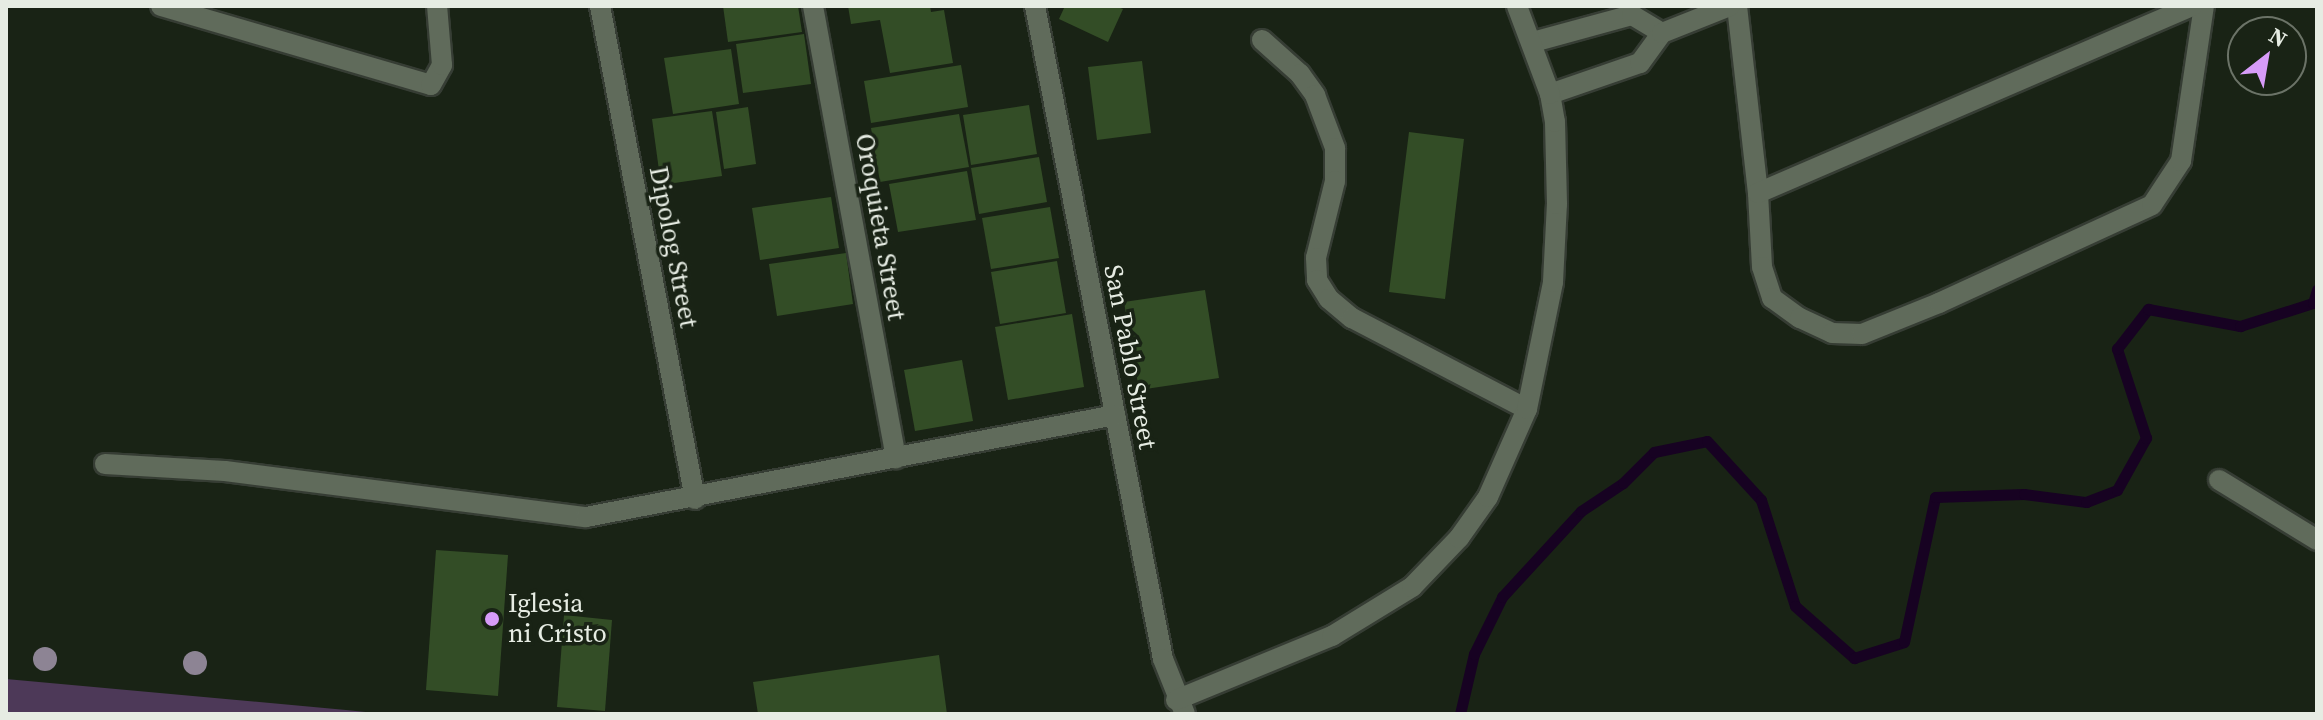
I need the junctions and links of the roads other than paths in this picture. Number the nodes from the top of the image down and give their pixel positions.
1 (161, 6) edge
2 (437, 6) edge
3 (600, 6) edge
4 (813, 6) edge
5 (1035, 6) edge
6 (1517, 6) edge
7 (1730, 6) edge
8 (1737, 6) edge
9 (2192, 6) edge
10 (2204, 6) edge
11 (1662, 33) junction
12 (1262, 40) dead end
13 (1533, 42) junction
14 (1550, 94) junction
15 (1758, 193) junction
16 (1527, 409) junction
17 (1115, 415) junction
18 (896, 458) junction
19 (105, 464) dead end
20 (2219, 480) dead end
21 (695, 499) junction
22 (2317, 540) edge
23 (1181, 707) edge

1 - 2 street
3 - 21 street, Dipolog Street
4 - 18 street, Oroquieta Street
5 - 17 street, San Pablo Street
6 - 13 street
7 - 11 street
8 - 15 street
9 - 15 street
10 - 15 street
11 - 13 street
11 - 14 street
12 - 16 street
13 - 14 street
14 - 16 street
16 - 23 street
17 - 18 street
17 - 23 street, San Pablo Street
18 - 21 street
19 - 21 street
20 - 22 street

